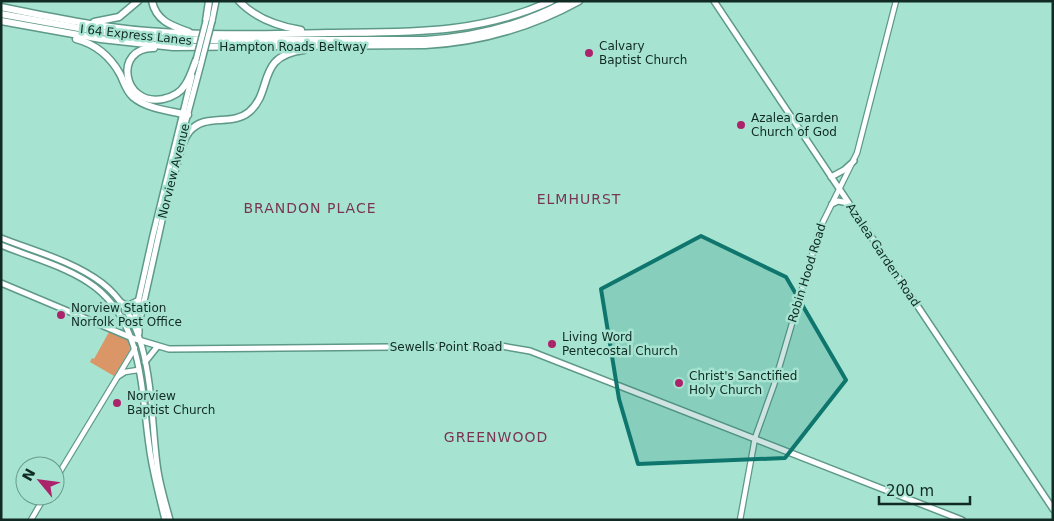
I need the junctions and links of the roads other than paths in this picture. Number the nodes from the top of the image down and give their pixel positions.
1 (138, 1) edge
2 (152, 1) edge
3 (210, 1) edge
4 (216, 1) edge
5 (239, 1) edge
6 (551, 1) edge
7 (567, 1) edge
8 (579, 1) edge
9 (714, 1) edge
10 (896, 1) edge
11 (1, 7) edge
12 (1, 14) edge
13 (1, 21) edge
14 (209, 21) junction
15 (78, 22) junction
16 (21, 25) junction
17 (319, 33) junction
18 (195, 34) junction
19 (173, 47) junction
20 (318, 47) junction
21 (199, 60) junction
22 (185, 114) junction
23 (854, 161) junction
24 (831, 177) junction
25 (170, 182) junction
26 (839, 189) junction
27 (848, 203) junction
28 (832, 204) junction
29 (1, 238) edge
30 (1, 246) edge
31 (79, 269) junction
32 (76, 276) junction
33 (1, 282) edge
34 (139, 299) junction
35 (121, 302) junction
36 (125, 322) junction
37 (134, 324) junction
38 (116, 332) junction
39 (132, 338) junction
40 (140, 341) junction
41 (157, 347) junction
42 (135, 348) junction
43 (144, 362) junction
44 (138, 370) junction
45 (118, 377) junction
46 (754, 438) junction
47 (65, 464) edge
48 (40, 506) edge
49 (1053, 509) edge
50 (31, 520) edge
51 (165, 520) edge
52 (170, 520) edge
53 (740, 520) edge
54 (962, 520) edge

1 - 15 highway
2 - 18 highway
3 - 14 highway
4 - 14 main road, Norview Avenue
5 - 17 highway
6 - 17 highway, Hampton Roads Beltway
7 - 12 highway, I 64 Express Lanes
8 - 20 highway, Hampton Roads Beltway
9 - 24 main road, Azalea Garden Road
10 - 23 street, Robin Hood Road
11 - 15 highway, Hampton Roads Beltway
13 - 16 highway, Hampton Roads Beltway
14 - 21 main road, Norview Avenue, bridge
15 - 18 highway, Hampton Roads Beltway
16 - 19 highway, Hampton Roads Beltway
16 - 22 highway
17 - 18 highway, Hampton Roads Beltway
19 - 20 highway, Hampton Roads Beltway
19 - 21 highway
20 - 25 highway
21 - 22 main road, Norview Avenue
22 - 25 main road, Norview Avenue
22 - 34 main road, Norview Avenue
23 - 24 main road
23 - 26 street, Robin Hood Road
24 - 26 main road, Azalea Garden Road
25 - 40 main road, Norview Avenue
26 - 27 main road, Azalea Garden Road
26 - 28 street, Robin Hood Road
27 - 28 main road
27 - 49 main road, Azalea Garden Road
28 - 46 street, Robin Hood Road
29 - 31 main road
30 - 32 main road
31 - 32 main road
31 - 35 main road
32 - 36 main road
33 - 38 main road, Sewells Point Road
34 - 35 main road
34 - 37 main road, Norview Avenue
35 - 37 main road
36 - 38 main road
36 - 39 main road
37 - 39 main road, Norview Avenue
37 - 40 main road
38 - 39 main road, Sewells Point Road
39 - 40 main road, Sewells Point Road
39 - 42 main road
40 - 41 main road, Sewells Point Road
40 - 43 main road
41 - 43 main road
41 - 46 main road, Sewells Point Road
42 - 44 main road
42 - 45 street
43 - 52 main road
44 - 45 street
44 - 51 main road
45 - 47 street
46 - 53 street, Robin Hood Road
46 - 54 main road, Sewells Point Road
48 - 50 street

